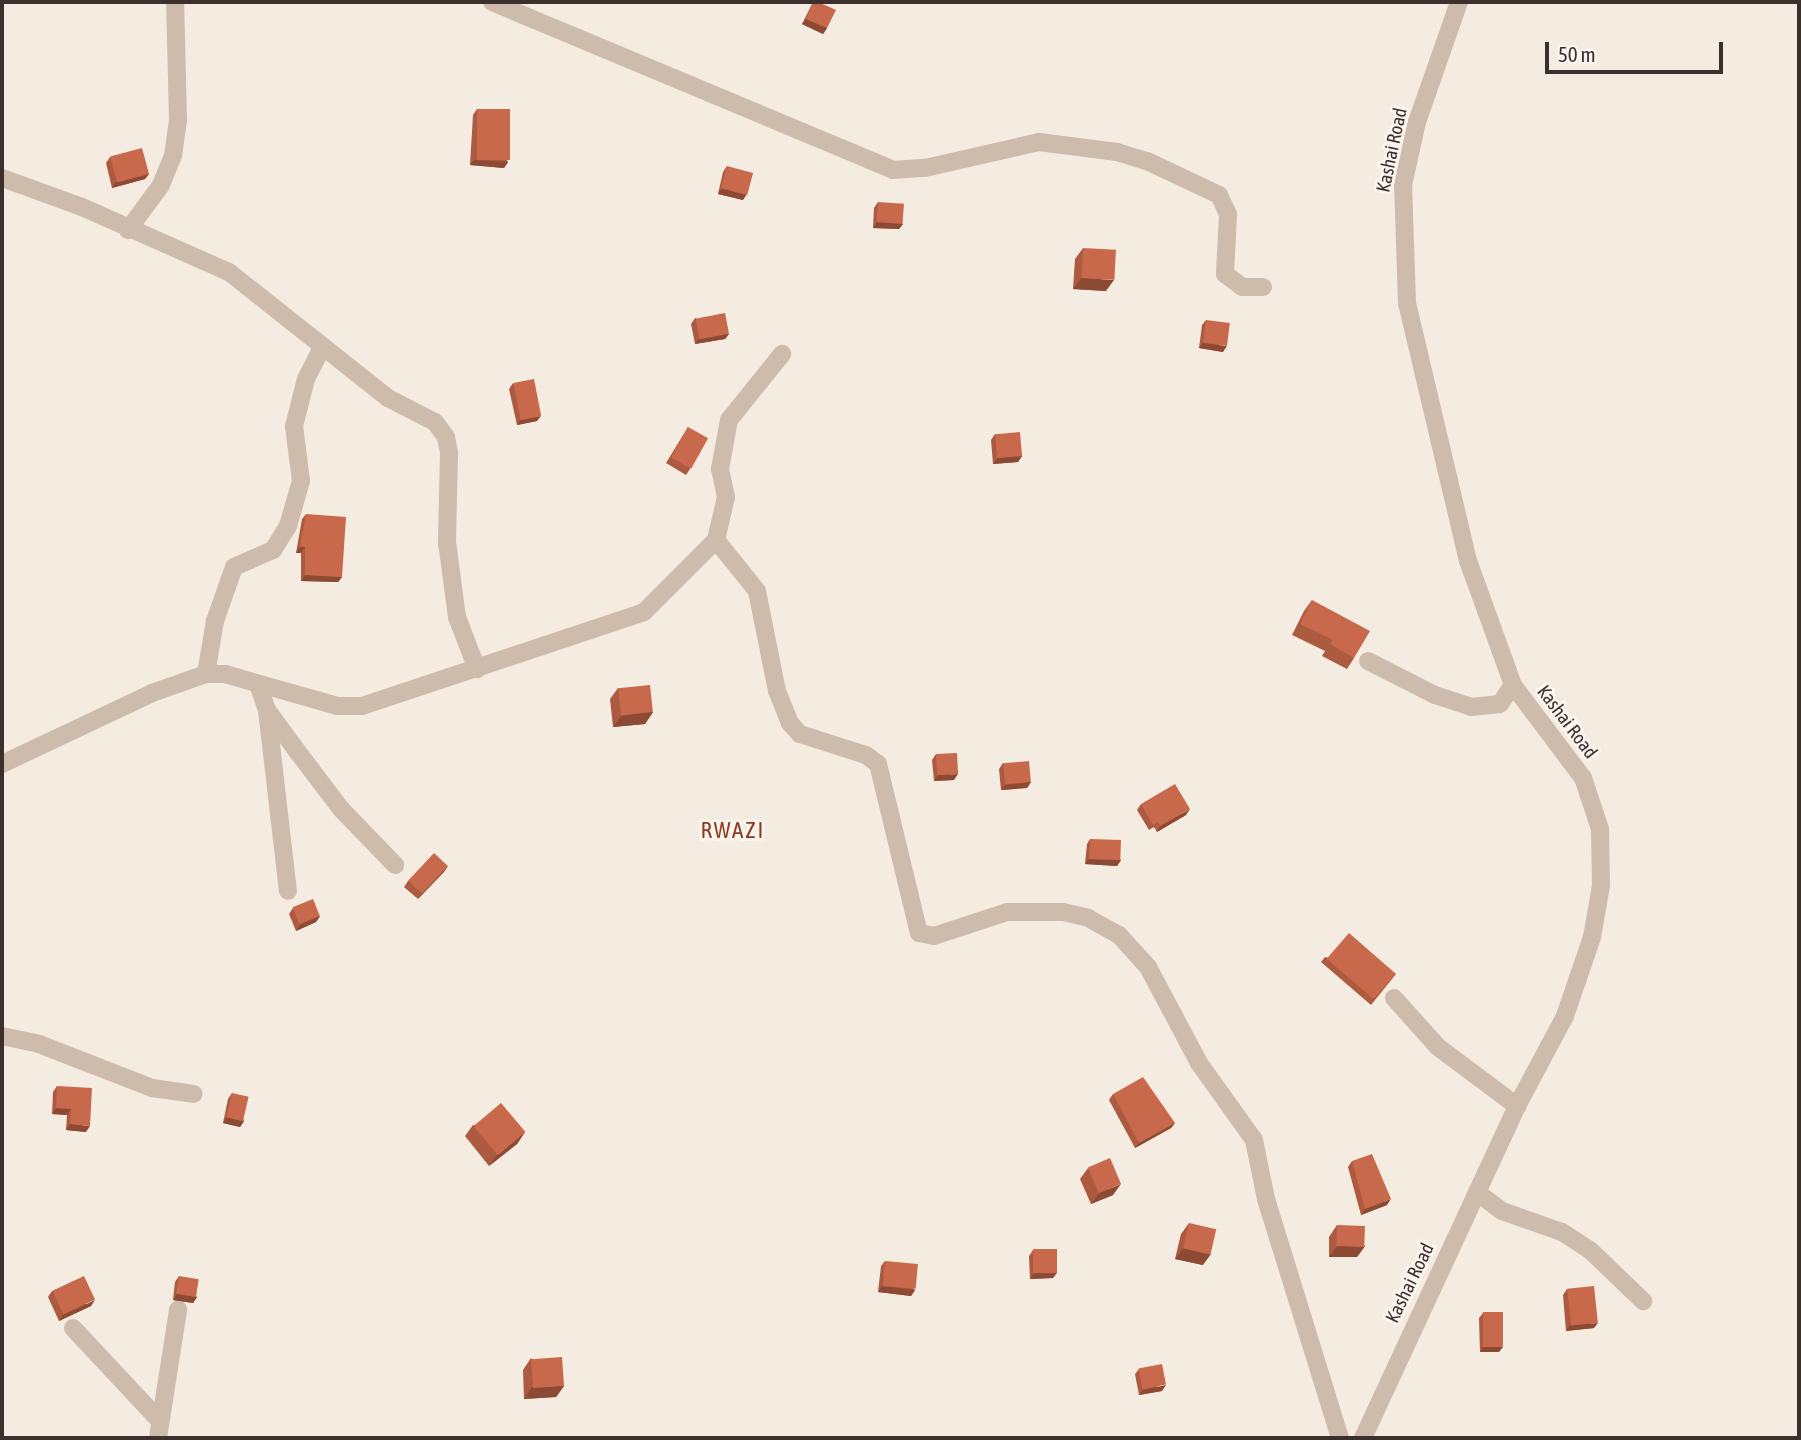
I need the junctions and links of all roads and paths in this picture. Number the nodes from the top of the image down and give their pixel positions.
1 (175, 2) edge
2 (492, 2) edge
3 (1459, 2) edge
4 (2, 178) edge
5 (128, 230) junction
6 (1263, 287) dead end
7 (322, 347) junction
8 (782, 354) dead end
9 (716, 540) junction
10 (1368, 661) dead end
11 (477, 669) junction
12 (206, 674) junction
13 (1513, 685) junction
14 (259, 687) junction
15 (267, 710) junction
16 (2, 764) edge
17 (396, 865) dead end
18 (288, 891) dead end
19 (1394, 998) dead end
20 (2, 1036) edge
21 (194, 1094) dead end
22 (1517, 1106) junction
23 (1478, 1192) junction
24 (1643, 1301) dead end
25 (178, 1310) dead end
26 (73, 1328) dead end
27 (159, 1420) junction
28 (158, 1438) edge
29 (1340, 1438) edge
30 (1363, 1438) edge

1 - 5 street
2 - 6 street
3 - 13 street, Kashai Road
4 - 5 street
5 - 7 street
7 - 11 street
7 - 12 street
8 - 9 street
9 - 11 street
9 - 29 street
10 - 13 street
11 - 14 street
12 - 14 street
12 - 16 street
13 - 22 street, Kashai Road
14 - 15 street
15 - 17 street
15 - 18 street
19 - 22 street
20 - 21 street
22 - 23 street, Kashai Road
23 - 24 street
23 - 30 street, Kashai Road
25 - 27 street
26 - 27 street
27 - 28 street

